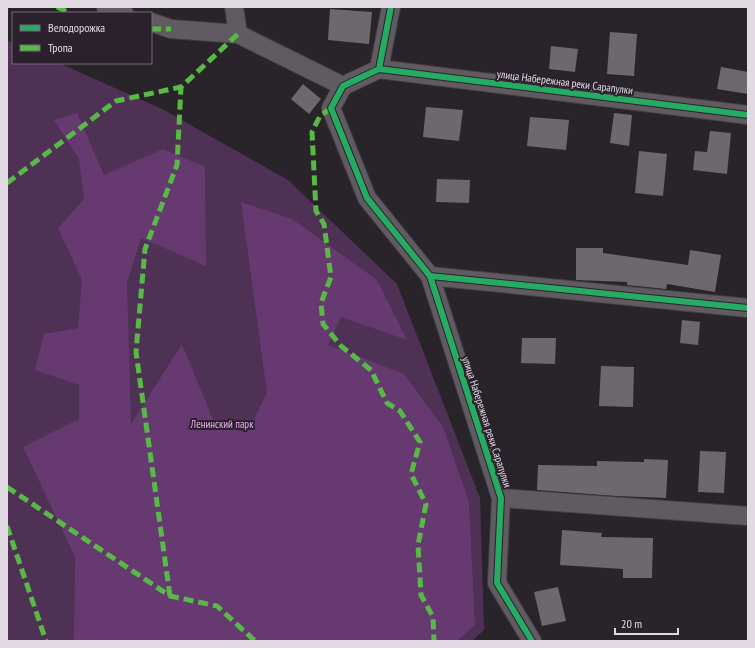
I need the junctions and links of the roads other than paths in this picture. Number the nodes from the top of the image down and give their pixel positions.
1 (106, 7) edge
2 (234, 7) edge
3 (391, 7) edge
4 (121, 12) edge
5 (152, 22) edge
6 (238, 34) junction
7 (379, 69) junction
8 (343, 86) junction
9 (748, 115) edge
10 (430, 276) junction
11 (748, 308) edge
12 (500, 498) junction
13 (748, 516) edge
14 (532, 641) edge

1 - 4 street
2 - 6 street
3 - 7 street
5 - 6 street
6 - 8 street
7 - 8 street
7 - 9 street, улица Набережная реки Сарапулки
8 - 10 street, улица Набережная реки Сарапулки
10 - 11 street
10 - 12 street, улица Набережная реки Сарапулки
12 - 13 street, улица Набережная реки Сарапулки
12 - 14 street, улица Набережная реки Сарапулки

